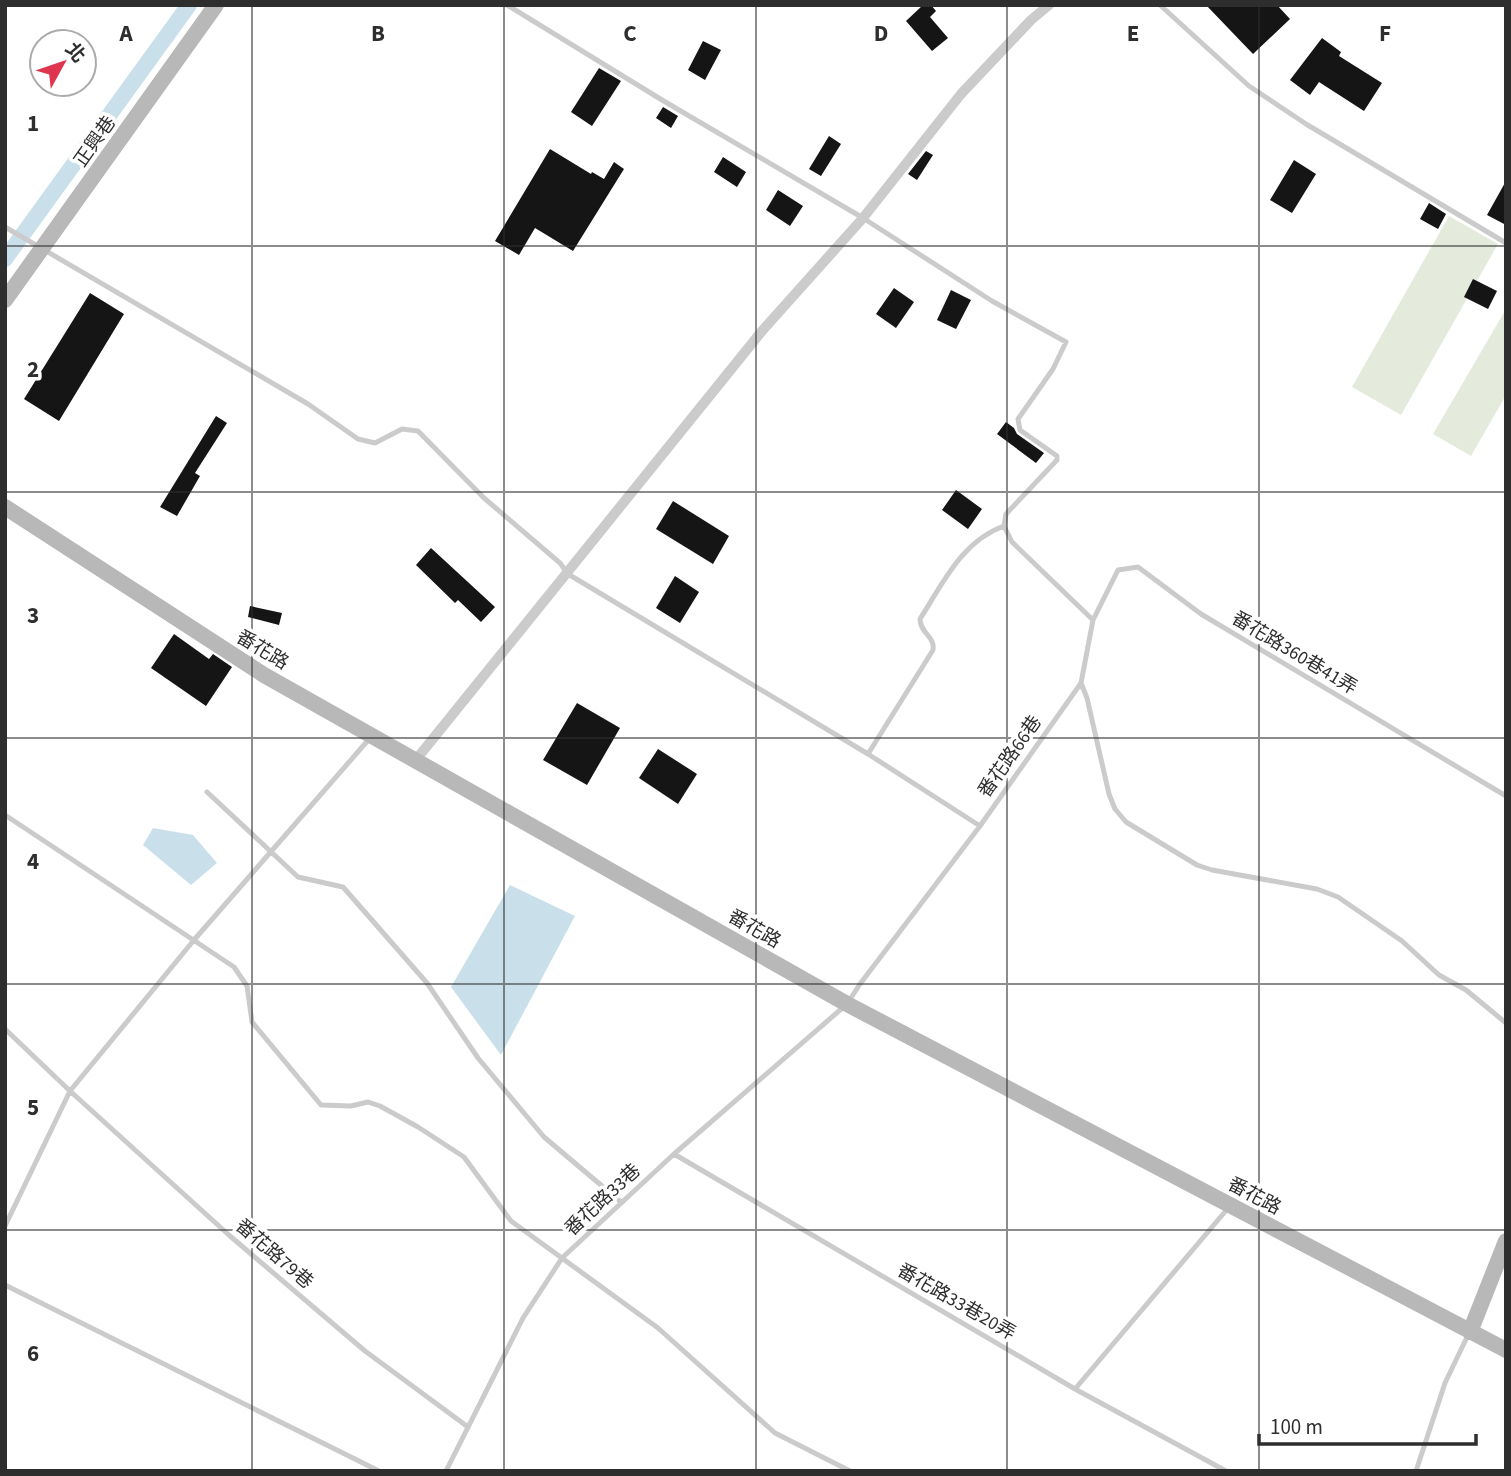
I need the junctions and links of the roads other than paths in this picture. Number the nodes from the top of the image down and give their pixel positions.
1 (216, 5) edge
2 (507, 5) edge
3 (1049, 5) edge
4 (1160, 5) edge
5 (863, 218) junction
6 (5, 227) edge
7 (1506, 243) edge
8 (43, 248) junction
9 (5, 300) edge
10 (5, 507) edge
11 (1004, 526) junction
12 (568, 574) junction
13 (1093, 620) junction
14 (1080, 683) junction
15 (373, 736) junction
16 (868, 754) junction
17 (415, 761) junction
18 (207, 792) dead end
19 (1506, 796) edge
20 (5, 816) edge
21 (980, 825) junction
22 (270, 852) junction
23 (194, 940) junction
24 (847, 1004) junction
25 (1506, 1023) edge
26 (5, 1029) edge
27 (70, 1091) junction
28 (674, 1154) junction
29 (621, 1202) junction
30 (1230, 1206) junction
31 (5, 1226) edge
32 (1506, 1241) edge
33 (562, 1258) junction
34 (5, 1285) edge
35 (1470, 1332) junction
36 (1506, 1350) edge
37 (1075, 1389) junction
38 (468, 1427) junction
39 (379, 1471) edge
40 (446, 1471) edge
41 (850, 1471) edge
42 (1226, 1471) edge
43 (1416, 1471) edge

1 - 8 main road, 正興巷
2 - 5 lane
3 - 5 street
4 - 7 lane
5 - 11 lane
5 - 12 street
6 - 8 lane
8 - 9 main road, 正興巷
8 - 12 lane
10 - 15 main road, 番花路
11 - 13 lane
11 - 16 lane
12 - 16 lane
12 - 17 street
13 - 14 lane, 番花路66巷
13 - 19 lane, 番花路360巷41弄
14 - 21 lane, 番花路66巷
14 - 25 lane
15 - 17 main road, 番花路
15 - 22 lane
16 - 21 lane
17 - 24 main road, 番花路
18 - 22 lane
20 - 23 lane
21 - 24 lane, 番花路66巷
22 - 23 lane
22 - 29 lane
23 - 27 lane
23 - 33 lane
24 - 28 lane, 番花路33巷
24 - 30 main road, 番花路
26 - 27 lane, 番花路79巷
27 - 31 lane
27 - 38 lane, 番花路79巷
28 - 29 lane, 番花路33巷
28 - 37 lane, 番花路33巷20弄
29 - 33 lane, 番花路33巷
30 - 35 main road, 番花路
30 - 37 lane
32 - 35 main road
33 - 38 lane, 番花路33巷
33 - 41 lane
34 - 39 lane
35 - 36 main road, 番花路
35 - 43 lane
37 - 42 lane, 番花路33巷20弄
38 - 40 lane, 番花路33巷

